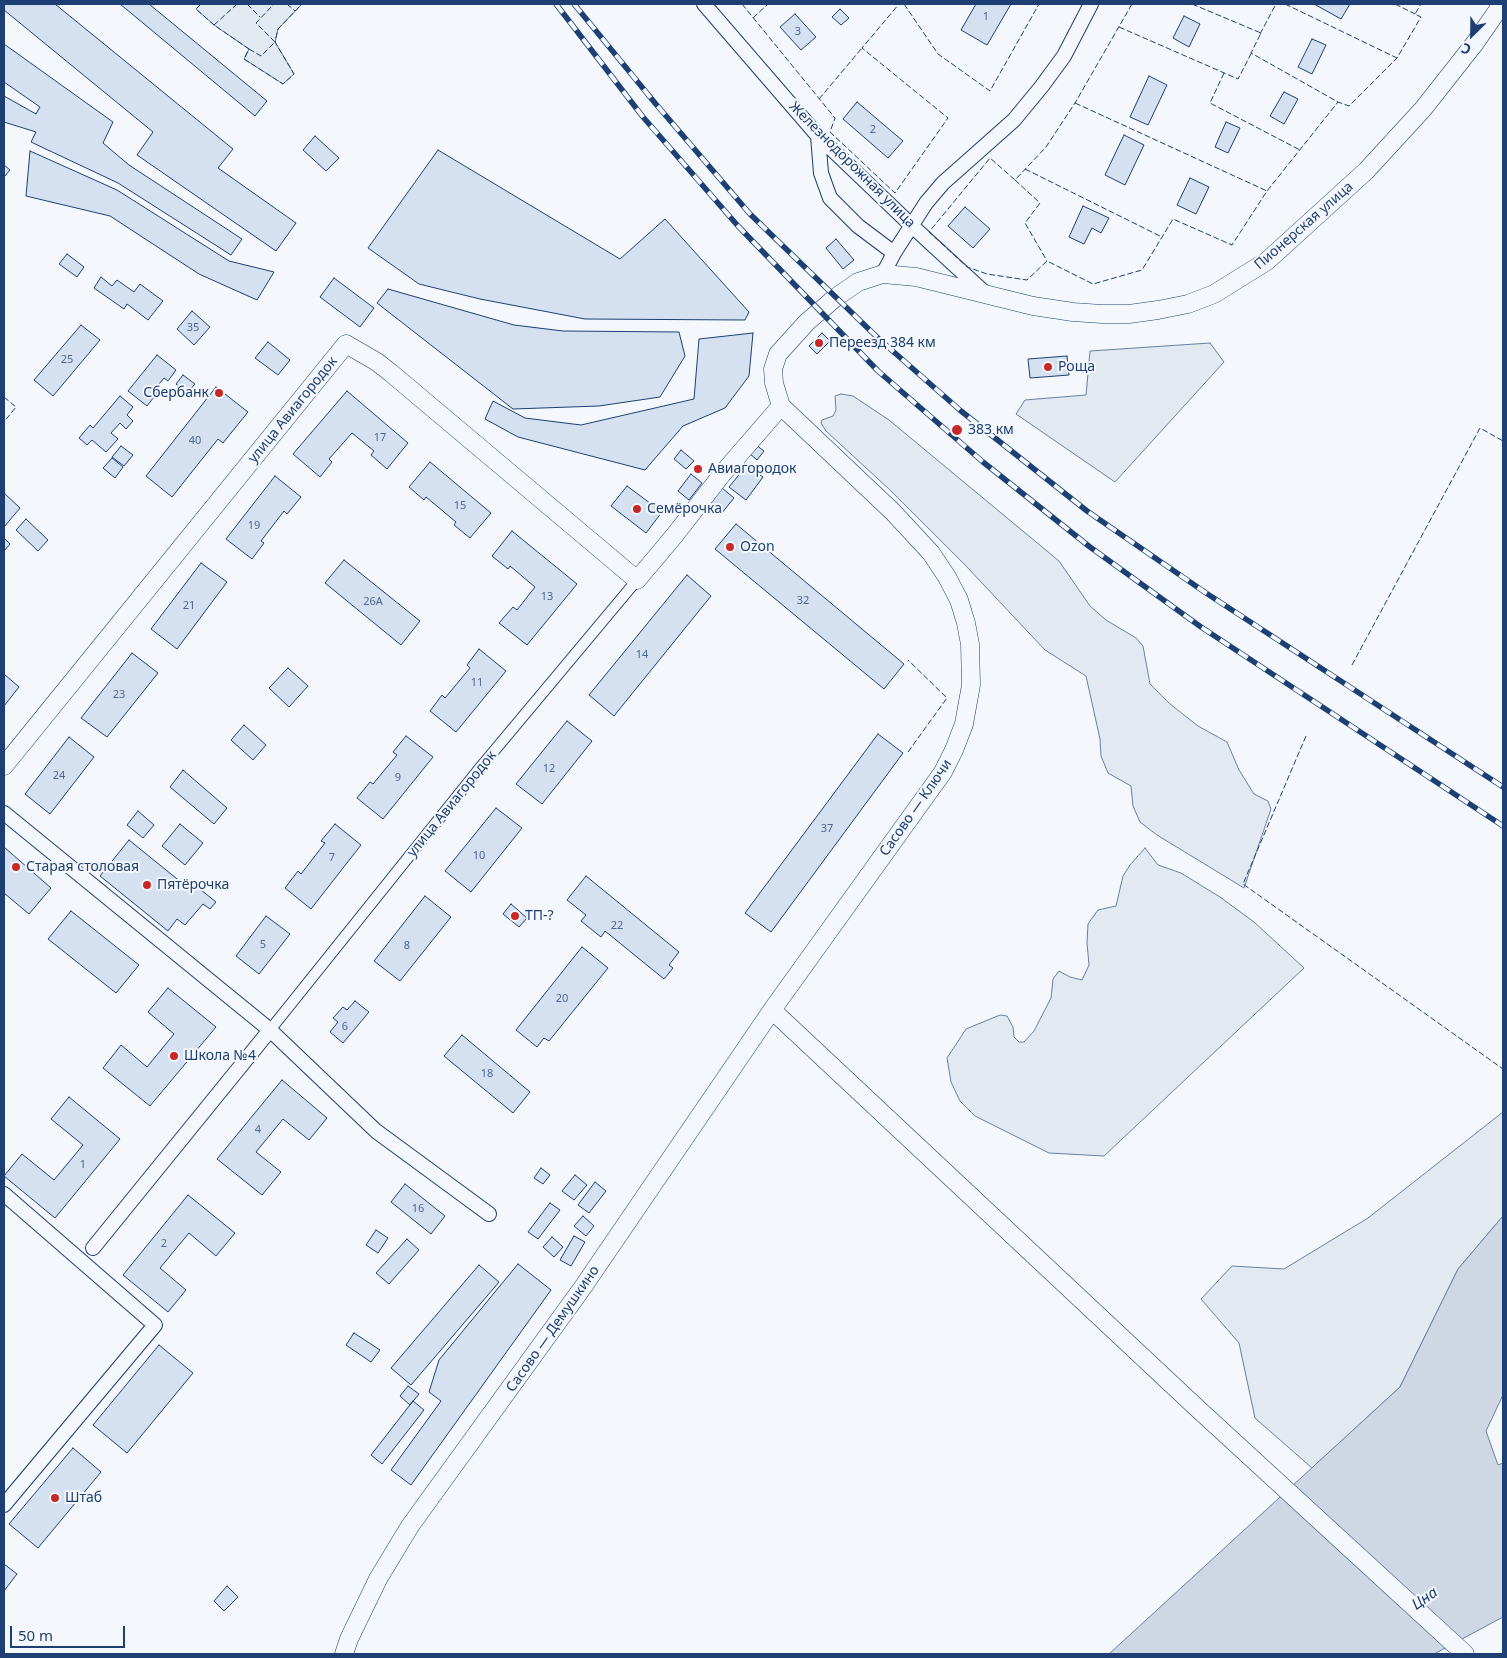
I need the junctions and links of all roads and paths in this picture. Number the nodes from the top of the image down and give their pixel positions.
1 (704, 4) edge
2 (1091, 4) edge
3 (1502, 4) edge
4 (818, 136) junction
5 (911, 225) junction
6 (894, 253) junction
7 (884, 274) junction
8 (988, 296) junction
9 (781, 406) junction
10 (637, 580) junction
11 (4, 766) edge
12 (4, 813) edge
13 (772, 1010) junction
14 (270, 1030) junction
15 (6, 1199) edge
16 (489, 1214) dead end
17 (93, 1248) dead end
18 (4, 1505) edge
19 (344, 1654) edge
20 (1465, 1654) edge

1 - 4 street, Железнодорожная улица
2 - 5 street
3 - 8 street, Пионерская улица
4 - 5 street, Железнодорожная улица
4 - 6 street
5 - 6 street
5 - 8 street, Железнодорожная улица
6 - 7 street
7 - 8 street, Пионерская улица
7 - 9 street
9 - 10 street, улица Авиагородок
9 - 13 street, Сасово — Ключи
10 - 11 street, улица Авиагородок
10 - 14 street, улица Авиагородок
12 - 14 street
13 - 19 street, Сасово — Демушкино
13 - 20 street
14 - 16 street
14 - 17 street
15 - 18 street

